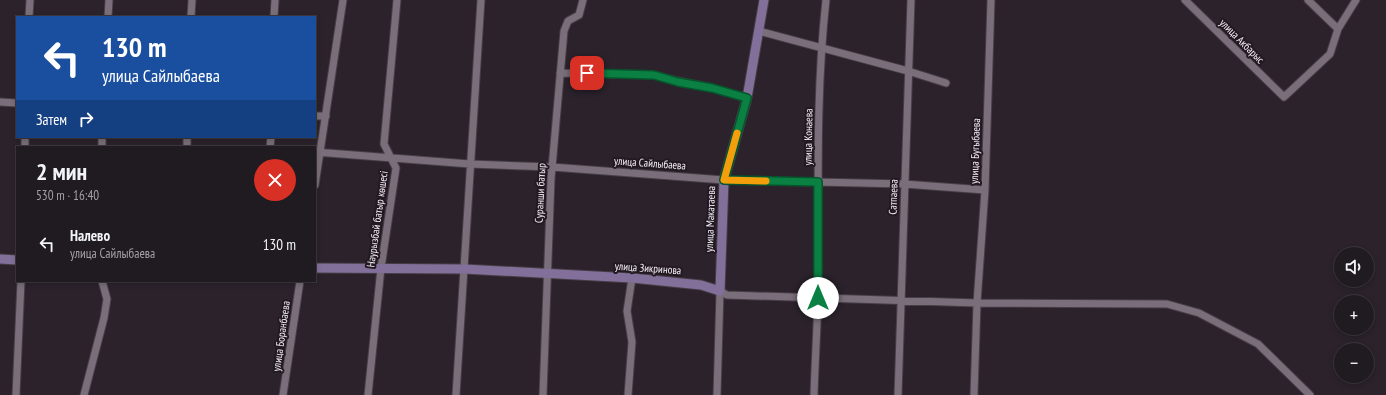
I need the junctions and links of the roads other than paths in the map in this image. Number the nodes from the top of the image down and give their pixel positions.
1 (30, 0) edge
2 (109, 0) edge
3 (192, 0) edge
4 (275, 0) edge
5 (343, 0) edge
6 (397, 0) edge
7 (480, 0) edge
8 (583, 0) edge
9 (764, 0) edge
10 (826, 0) edge
11 (911, 0) edge
12 (991, 0) edge
13 (1185, 0) edge
14 (1308, 0) edge
15 (1356, 0) edge
16 (29, 16) edge
17 (108, 16) edge
18 (191, 16) edge
19 (274, 16) edge
20 (1338, 29) junction
21 (759, 31) junction
22 (821, 47) junction
23 (908, 71) junction
24 (560, 73) junction
25 (946, 83) dead end
26 (747, 98) junction
27 (0, 102) edge
28 (16, 103) edge
29 (316, 116) edge
30 (326, 116) junction
31 (318, 152) edge
32 (391, 158) junction
33 (470, 164) junction
34 (552, 167) junction
35 (316, 174) edge
36 (724, 180) junction
37 (818, 182) junction
38 (904, 184) junction
39 (984, 190) junction
40 (0, 260) edge
41 (16, 260) edge
42 (316, 268) edge
43 (381, 268) junction
44 (464, 269) junction
45 (548, 274) junction
46 (632, 278) junction
47 (21, 282) edge
48 (102, 282) edge
49 (300, 282) edge
50 (720, 292) junction
51 (818, 298) junction
52 (901, 301) junction
53 (977, 303) junction
54 (16, 395) edge
55 (84, 395) edge
56 (283, 395) edge
57 (368, 395) edge
58 (456, 395) edge
59 (543, 395) edge
60 (628, 395) edge
61 (717, 395) edge
62 (814, 395) edge
63 (898, 395) edge
64 (974, 395) edge
65 (1310, 395) edge

1 - 16 street
2 - 17 street
3 - 18 street
4 - 19 street
5 - 30 street
6 - 32 street, Наурызбай батыр көшесі
7 - 33 street
8 - 24 street, Суранши батыр
9 - 21 street, улица Макатаева
10 - 22 street, улица Конаева
11 - 23 street, Сатпаева
12 - 39 street, улица Бугыбаева
13 - 20 street, улица Акбарыс
14 - 20 street
15 - 20 street
21 - 22 street
21 - 26 street, улица Макатаева
22 - 23 street
22 - 37 street, улица Конаева
23 - 25 street
23 - 38 street, Сатпаева
24 - 26 street
24 - 34 street, Суранши батыр
26 - 36 street, улица Макатаева
27 - 28 street
29 - 30 street
30 - 31 street
31 - 32 street, улица Сайлыбаева
31 - 35 street
32 - 33 street, улица Сайлыбаева
32 - 43 street, Наурызбай батыр көшесі
33 - 34 street, улица Сайлыбаева
33 - 44 street
34 - 36 street, улица Сайлыбаева
34 - 45 street, Суранши батыр
36 - 37 street, улица Сайлыбаева
36 - 50 street, улица Макатаева
37 - 38 street, улица Сайлыбаева
37 - 51 street, улица Конаева
38 - 39 street, улица Сайлыбаева
38 - 52 street, Сатпаева
39 - 53 street, улица Бугыбаева
40 - 41 street
42 - 43 street, улица Зикринова
43 - 44 street, улица Зикринова
43 - 57 street, Наурызбай батыр көшесі
44 - 45 street, улица Зикринова
44 - 58 street
45 - 46 street, улица Зикринова
45 - 59 street, Суранши батыр
46 - 50 street, улица Зикринова
46 - 60 street
47 - 54 street
48 - 55 street
49 - 56 street, улица Боранбаева
50 - 51 street, улица Зикринова
50 - 61 street, улица Макатаева
51 - 52 street, улица Зикринова
51 - 62 street, улица Конаева
52 - 53 street, улица Зикринова
52 - 63 street, Сатпаева
53 - 64 street, улица Бугыбаева
53 - 65 street, улица Зикринова

